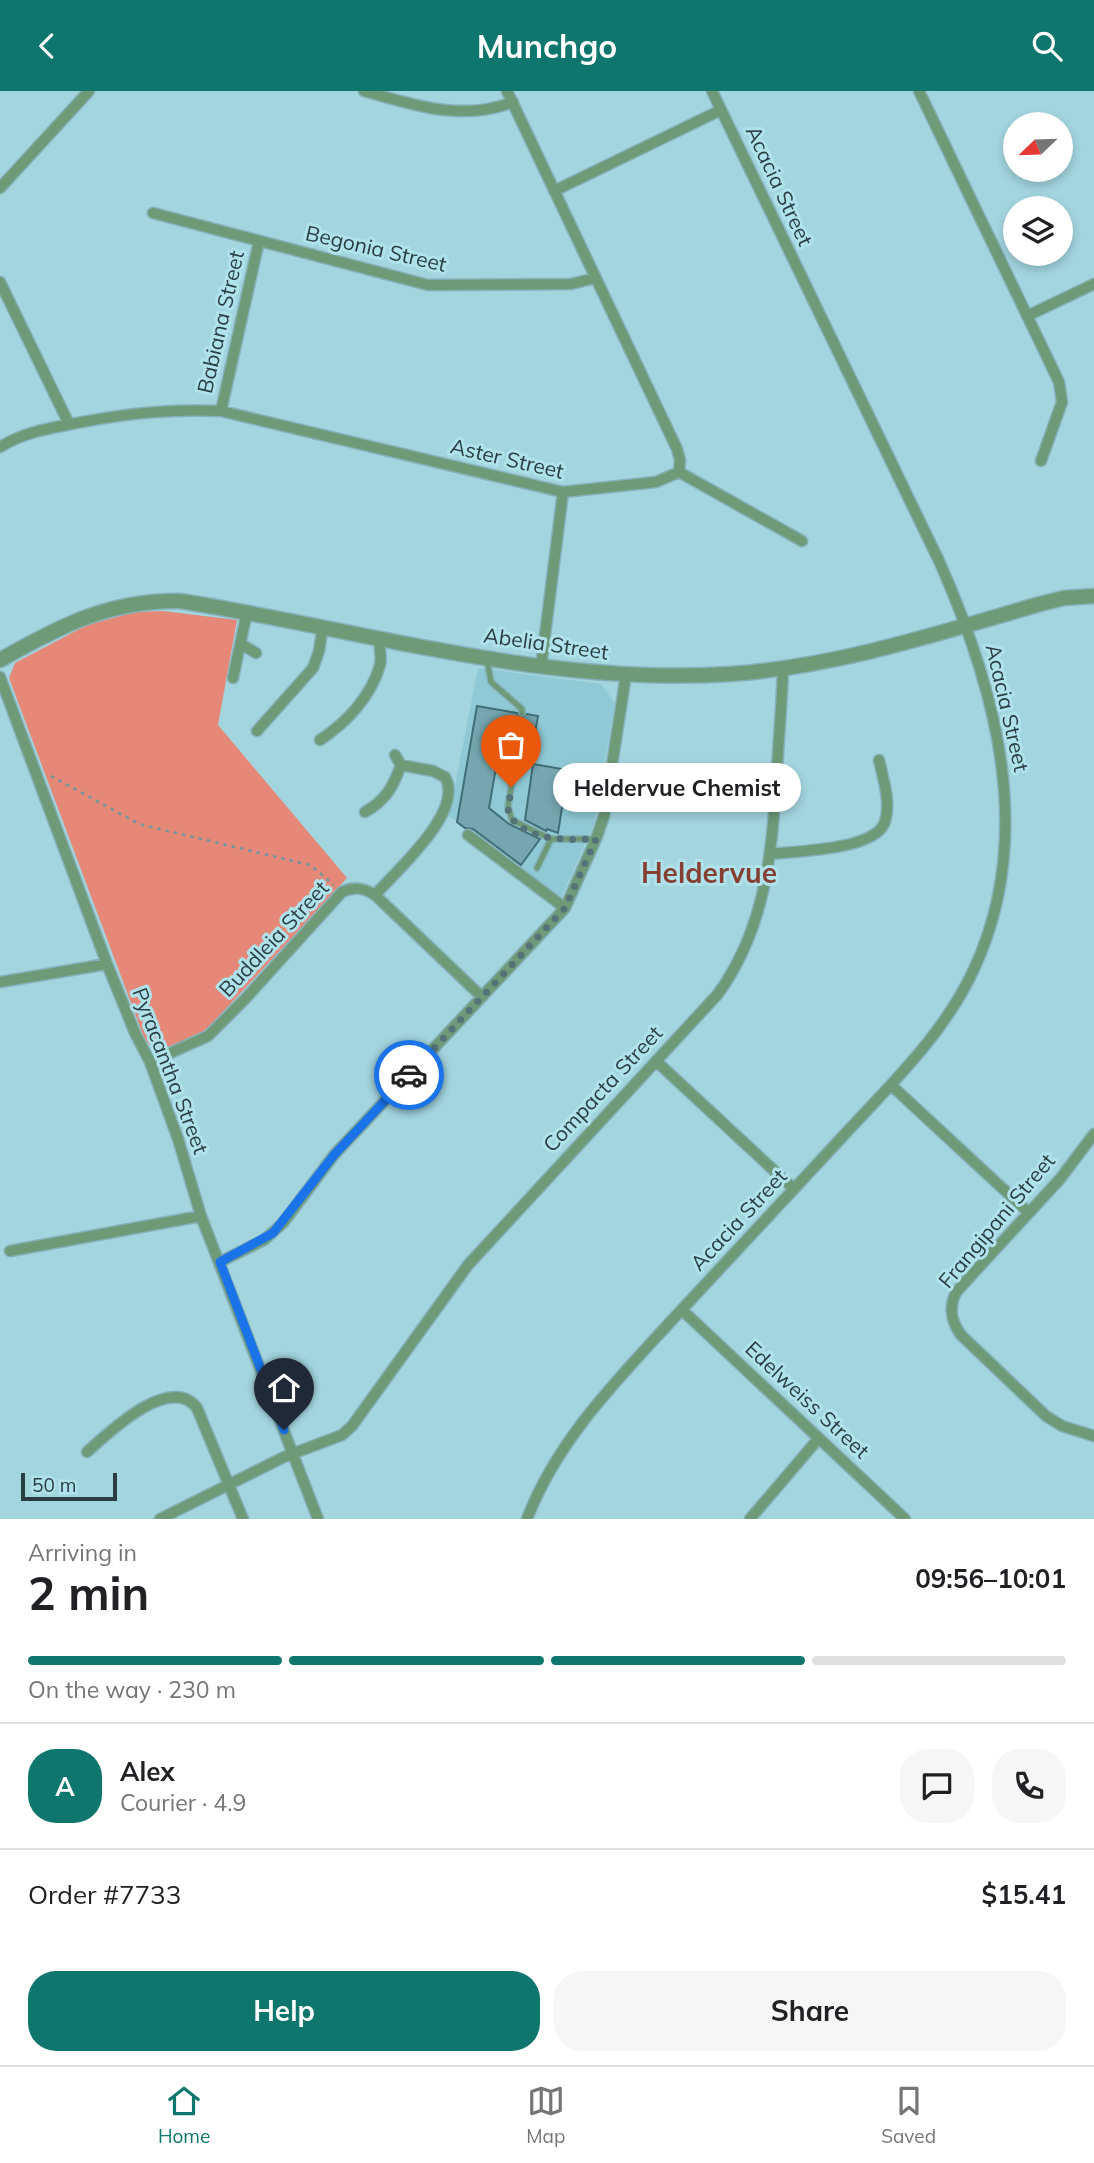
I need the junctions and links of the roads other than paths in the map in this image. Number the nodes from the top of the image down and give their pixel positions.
1 (89, 91) edge
2 (364, 91) edge
3 (507, 91) edge
4 (712, 91) edge
5 (919, 91) edge
6 (513, 102) junction
7 (722, 110) junction
8 (0, 188) edge
9 (554, 191) junction
10 (153, 213) dead end
11 (259, 241) junction
12 (595, 278) junction
13 (0, 282) edge
14 (1094, 284) edge
15 (1027, 316) junction
16 (221, 411) junction
17 (69, 424) junction
18 (0, 447) edge
19 (1041, 461) dead end
20 (679, 472) junction
21 (564, 492) junction
22 (802, 541) dead end
23 (1094, 596) edge
24 (247, 612) junction
25 (967, 624) junction
26 (323, 627) junction
27 (379, 637) junction
28 (241, 644) junction
29 (256, 653) dead end
30 (486, 658) junction
31 (0, 660) edge
32 (541, 667) junction
33 (783, 667) junction
34 (626, 675) junction
35 (0, 677) edge
36 (233, 678) dead end
37 (522, 713) dead end
38 (257, 731) dead end
39 (320, 740) dead end
40 (519, 742) dead end
41 (879, 760) dead end
42 (365, 812) dead end
43 (468, 835) dead end
44 (551, 839) junction
45 (596, 839) junction
46 (771, 854) junction
47 (537, 869) dead end
48 (375, 895) junction
49 (565, 908) junction
50 (107, 964) junction
51 (0, 982) edge
52 (482, 997) junction
53 (656, 1061) junction
54 (150, 1062) junction
55 (891, 1084) junction
56 (1094, 1134) edge
57 (794, 1189) junction
58 (1028, 1212) junction
59 (201, 1216) junction
60 (10, 1251) dead end
61 (220, 1262) junction
62 (682, 1310) junction
63 (1094, 1436) edge
64 (819, 1438) junction
65 (87, 1452) dead end
66 (293, 1454) junction
67 (228, 1484) junction
68 (160, 1519) edge
69 (243, 1519) edge
70 (318, 1519) edge
71 (527, 1519) edge
72 (750, 1519) edge
73 (905, 1519) edge

1 - 8 street
2 - 6 street
3 - 6 street
4 - 7 street, Acacia Street
5 - 15 street
6 - 9 street
7 - 9 street
7 - 25 street, Acacia Street
9 - 12 street
10 - 11 street, Begonia Street
11 - 12 street, Begonia Street
11 - 16 street, Babiana Street
12 - 20 street
13 - 17 street
14 - 15 street
15 - 19 street
16 - 17 street, Aster Street
16 - 21 street, Aster Street
17 - 18 street, Aster Street
20 - 21 street, Aster Street
20 - 22 street
21 - 32 street
23 - 25 street, Abelia Street
24 - 26 street, Abelia Street
24 - 28 street
24 - 31 street, Abelia Street
25 - 33 street, Abelia Street
25 - 55 street, Acacia Street
26 - 27 street, Abelia Street
26 - 38 street
27 - 30 street, Abelia Street
27 - 39 street
28 - 29 street
28 - 36 street
30 - 32 street, Abelia Street
30 - 37 lane
32 - 34 street, Abelia Street
33 - 34 street, Abelia Street
33 - 46 street, Compacta Street
34 - 45 street
35 - 50 street, Pyracantha Street
40 - 44 lane
41 - 46 street
42 - 48 street
43 - 49 street
44 - 45 lane
44 - 47 lane
45 - 49 street
46 - 53 street, Compacta Street
48 - 52 street
48 - 54 street, Buddleia Street
49 - 52 street
50 - 51 street
50 - 54 street, Pyracantha Street
52 - 61 street
53 - 57 street
53 - 66 street, Compacta Street
54 - 59 street, Pyracantha Street
55 - 57 street, Acacia Street
55 - 58 street
56 - 58 street, Frangipani Street
57 - 62 street, Acacia Street
58 - 63 street, Frangipani Street
59 - 60 street
59 - 61 street, Pyracantha Street
61 - 66 street, Pyracantha Street
62 - 64 street, Edelweiss Street
62 - 71 street, Acacia Street
64 - 72 street
64 - 73 street, Edelweiss Street
65 - 67 street
66 - 67 street, Compacta Street
66 - 70 street, Pyracantha Street
67 - 68 street, Compacta Street
67 - 69 street

